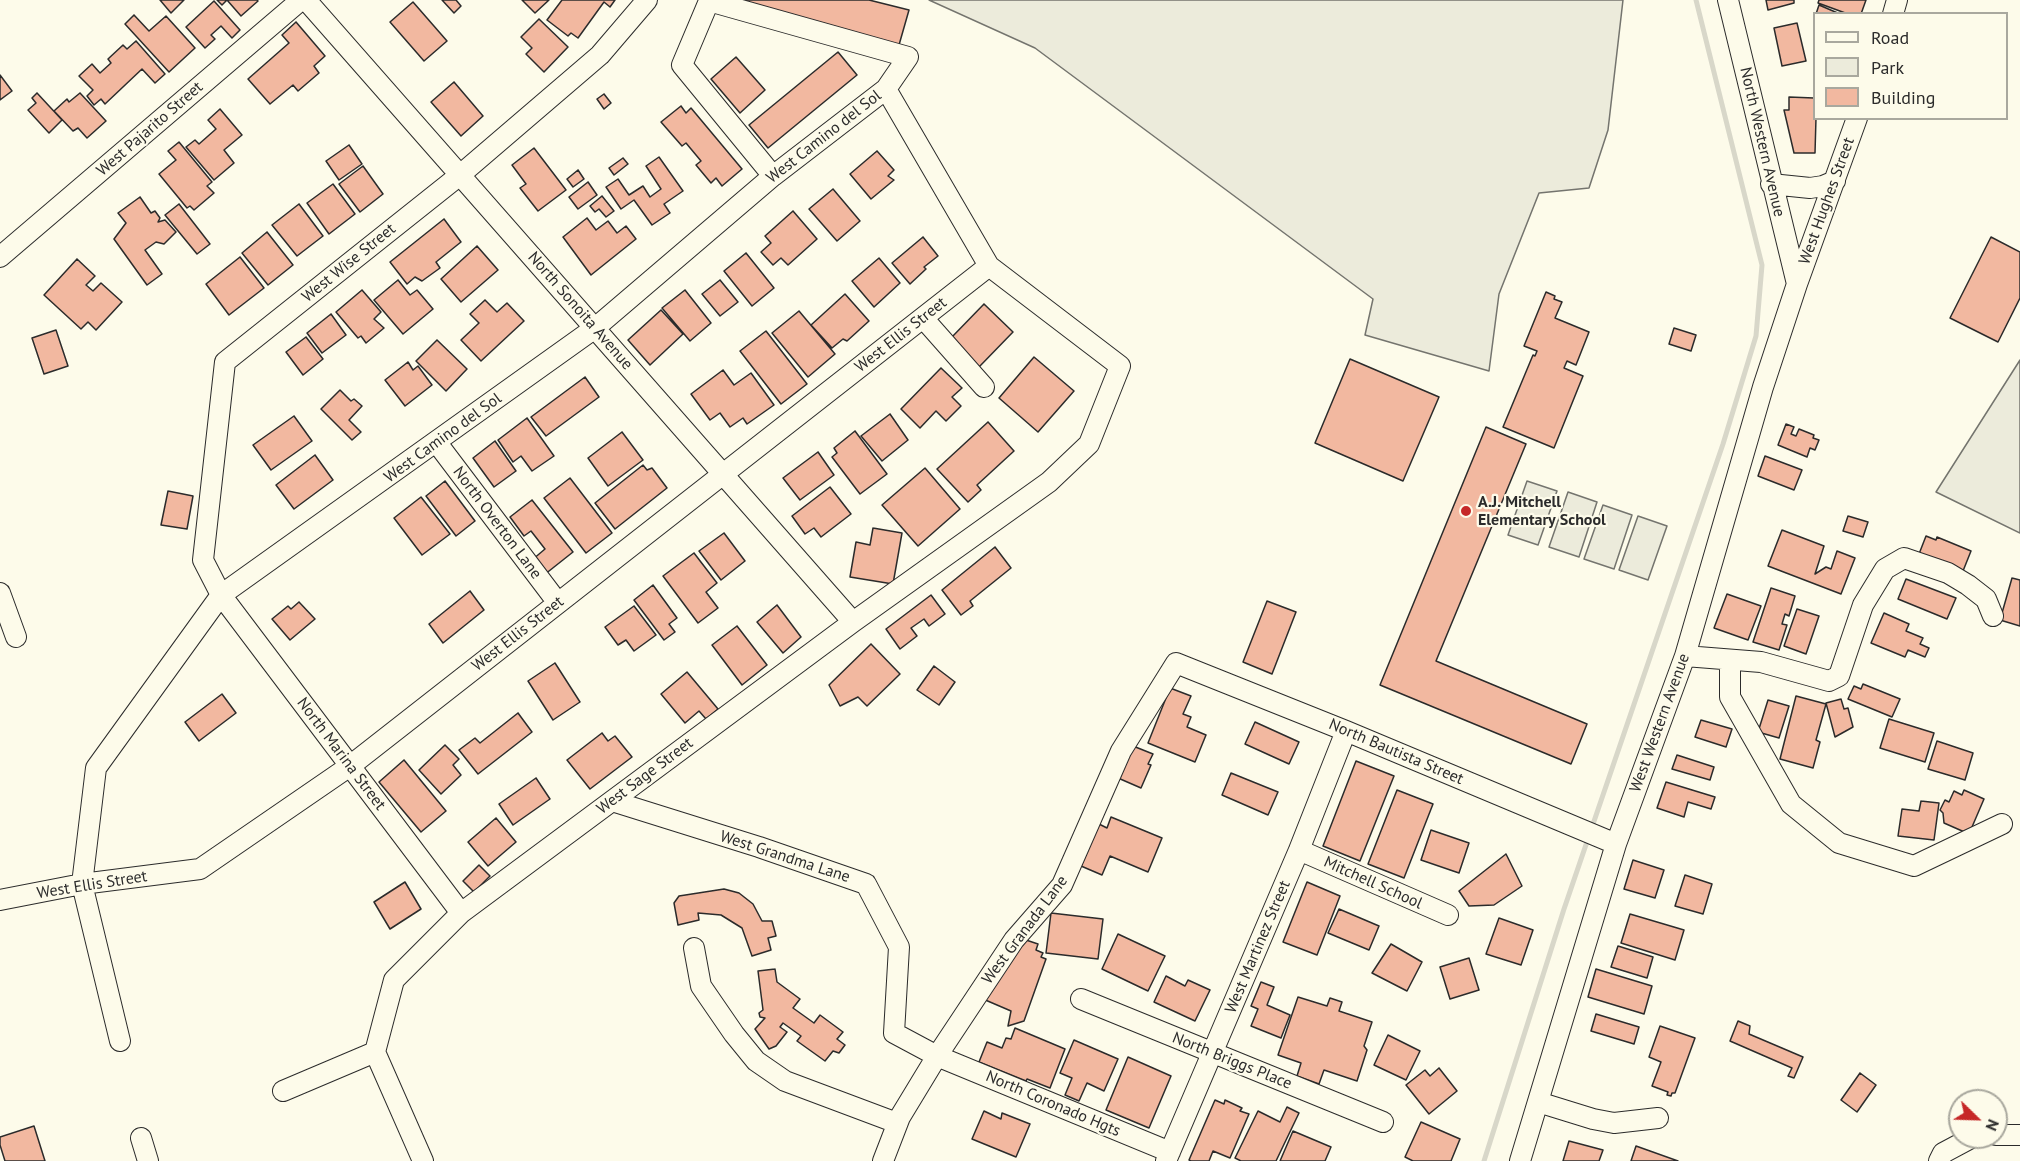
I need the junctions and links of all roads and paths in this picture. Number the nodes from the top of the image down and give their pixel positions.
1 (301, 0) edge
2 (306, 0) edge
3 (647, 0) edge
4 (1728, 0) edge
5 (886, 89) junction
6 (1856, 120) edge
7 (460, 175) junction
8 (773, 176) junction
9 (1835, 182) junction
10 (1771, 184) junction
11 (1, 255) edge
12 (989, 267) junction
13 (1797, 284) junction
14 (923, 318) junction
15 (594, 328) junction
16 (984, 387) dead end
17 (437, 443) junction
18 (723, 474) junction
19 (0, 593) edge
20 (221, 595) junction
21 (558, 603) junction
22 (1993, 616) dead end
23 (853, 622) junction
24 (16, 638) dead end
25 (1685, 656) junction
26 (1730, 661) junction
27 (1176, 663) joint
28 (1346, 731) junction
29 (350, 766) junction
30 (612, 801) junction
31 (2002, 824) dead end
32 (1616, 844) junction
33 (1299, 850) junction
34 (82, 884) junction
35 (0, 900) edge
36 (461, 913) junction
37 (1448, 915) dead end
38 (694, 948) dead end
39 (1081, 999) dead end
40 (120, 1041) dead end
41 (375, 1052) junction
42 (1212, 1053) junction
43 (936, 1056) junction
44 (283, 1091) dead end
45 (1538, 1102) junction
46 (1658, 1118) dead end
47 (1383, 1122) dead end
48 (897, 1123) junction
49 (141, 1138) dead end
50 (1950, 1149) edge
51 (1168, 1157) edge
52 (148, 1161) edge
53 (423, 1161) edge
54 (883, 1161) edge
55 (1520, 1161) edge
56 (1939, 1161) edge

1 - 11 street, West Pajarito Street
2 - 7 street, North Sonoita Avenue
3 - 7 street, West Wise Street
4 - 10 street, North Western Avenue
5 - 8 street, West Camino del Sol
5 - 8 street, West Camino del Sol
5 - 12 street
6 - 9 street, West Hughes Street
7 - 15 street, North Sonoita Avenue
7 - 20 street, West Wise Street
8 - 15 street, West Camino del Sol
9 - 10 street
9 - 13 street, West Hughes Street
10 - 13 street, North Western Avenue
12 - 14 street, West Ellis Street
12 - 23 street, West Sage Street
13 - 25 street, West Western Avenue
14 - 16 street
14 - 18 street, West Ellis Street
15 - 17 street, West Camino del Sol
15 - 18 street, North Sonoita Avenue
17 - 20 street, West Camino del Sol
17 - 21 street, North Overton Lane
18 - 21 street, West Ellis Street
18 - 23 street, North Sonoita Avenue
19 - 24 street
20 - 29 street, North Marina Street
20 - 34 street, West Camino del Sol
21 - 29 street, West Ellis Street
22 - 26 street
23 - 30 street, West Sage Street
25 - 26 street
25 - 32 street, West Western Avenue
26 - 31 street
27 - 28 street, North Bautista Street
27 - 43 street, West Granada Lane
28 - 32 street, North Bautista Street
28 - 33 street, West Martinez Street
29 - 34 street, West Ellis Street
29 - 36 street, North Marina Street
30 - 36 street, West Sage Street
30 - 43 street, West Grandma Lane
32 - 45 street, West Western Avenue
33 - 37 street, Mitchell School
33 - 42 street, West Martinez Street
34 - 35 street, West Ellis Street
34 - 40 street
36 - 41 street, West Sage Street
38 - 48 street
39 - 42 street, North Briggs Place
41 - 44 street
41 - 53 street
42 - 47 street, North Briggs Place
42 - 51 street, West Martinez Street
43 - 48 street, West Granada Lane
43 - 51 street, North Coronado Hgts
45 - 46 street
45 - 55 street, West Western Avenue
48 - 54 street, West Granada Lane
49 - 52 street
50 - 56 street

